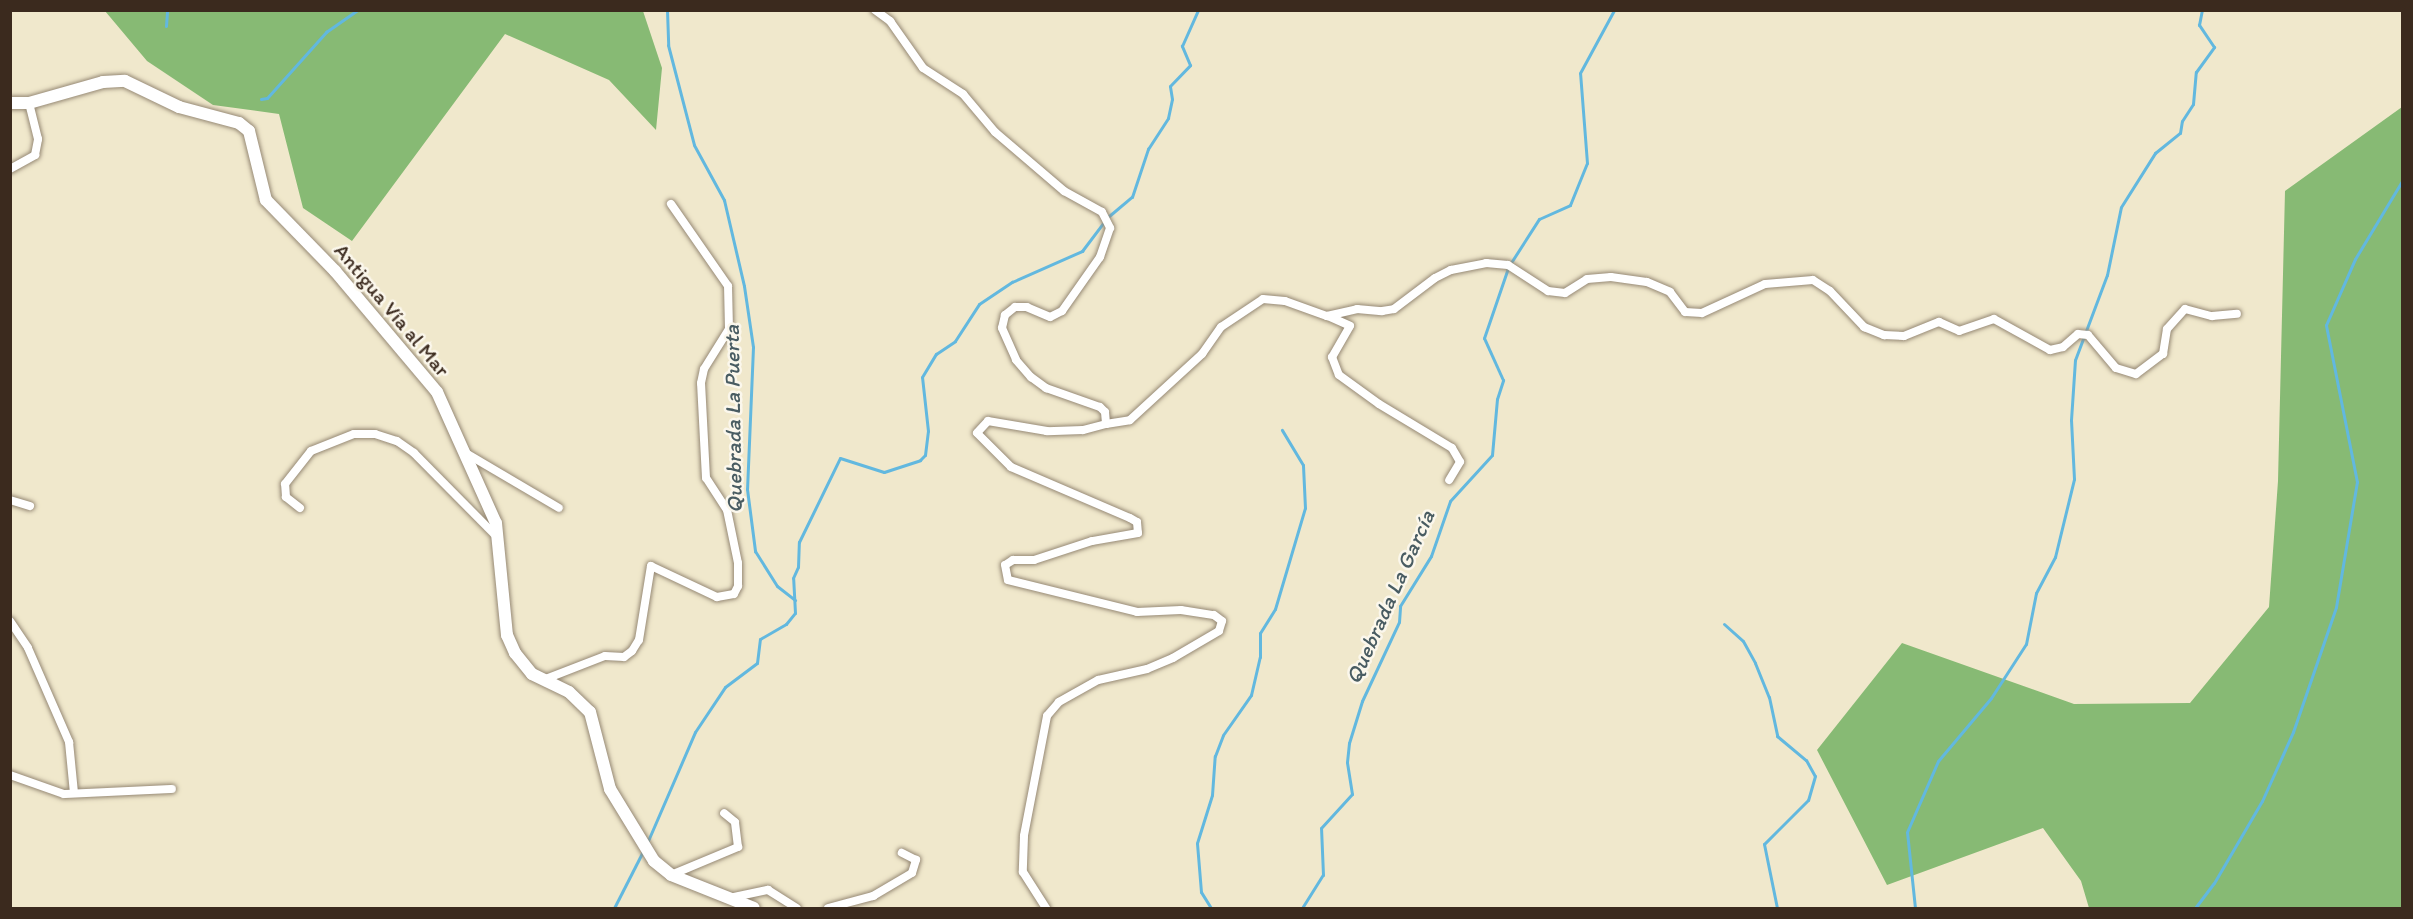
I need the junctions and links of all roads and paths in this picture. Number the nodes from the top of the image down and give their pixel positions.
1 (875, 10) edge
2 (10, 103) edge
3 (29, 103) junction
4 (10, 169) edge
5 (671, 204) dead end
6 (2237, 314) dead end
7 (1328, 316) junction
8 (1106, 423) junction
9 (461, 450) junction
10 (1449, 480) dead end
11 (10, 500) edge
12 (30, 507) dead end
13 (300, 508) dead end
14 (559, 508) dead end
15 (497, 537) junction
16 (10, 621) edge
17 (543, 680) junction
18 (10, 775) edge
19 (172, 789) dead end
20 (74, 793) junction
21 (724, 813) dead end
22 (902, 853) dead end
23 (670, 874) junction
24 (734, 897) junction
25 (754, 909) edge
26 (797, 909) edge
27 (828, 909) edge
28 (1046, 909) edge

1 - 8 street
2 - 3 main road, Antigua Vía al Mar
3 - 4 street
3 - 9 main road, Antigua Vía al Mar
5 - 17 street
6 - 7 street
7 - 8 street
7 - 10 street
8 - 28 street
9 - 14 street
9 - 15 main road, Antigua Vía al Mar
11 - 12 street
13 - 15 street
15 - 17 main road, Antigua Vía al Mar
16 - 20 street
17 - 23 main road, Antigua Vía al Mar
18 - 20 street
19 - 20 street
21 - 23 street
22 - 27 street
23 - 24 main road, Antigua Vía al Mar
24 - 25 main road, Antigua Vía al Mar
24 - 26 street

